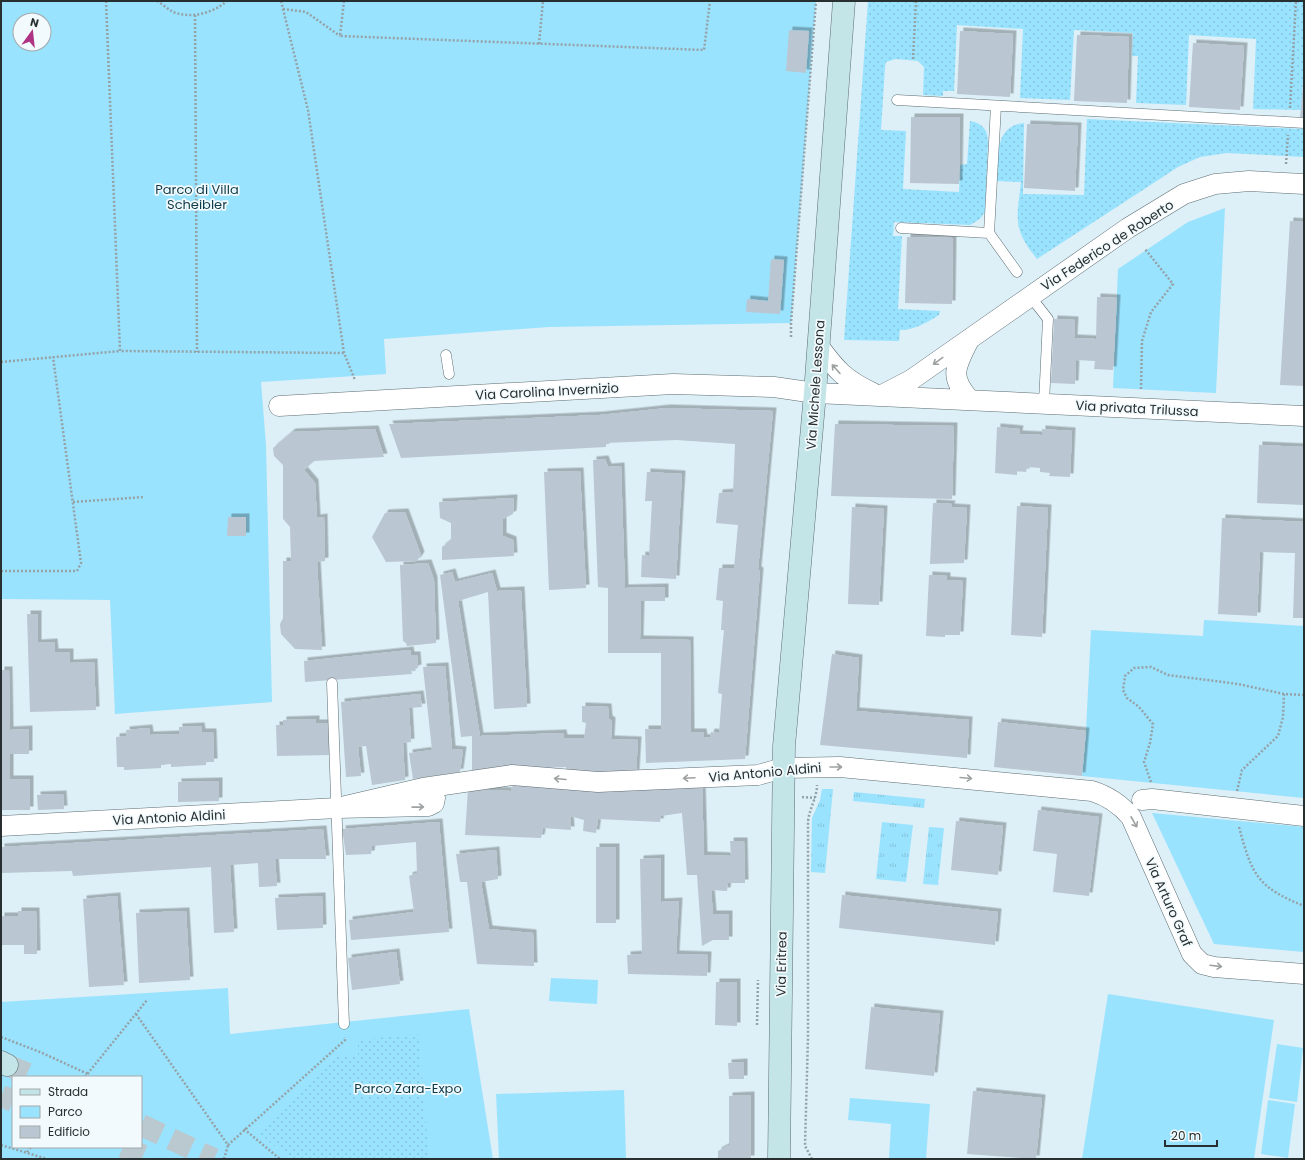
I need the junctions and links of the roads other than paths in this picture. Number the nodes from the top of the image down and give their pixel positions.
1 (844, 1) edge
2 (897, 100) dead end
3 (996, 106) junction
4 (1304, 123) edge
5 (1295, 184) edge
6 (901, 228) dead end
7 (989, 233) junction
8 (1017, 272) dead end
9 (1030, 296) junction
10 (970, 338) junction
11 (818, 345) junction
12 (446, 354) dead end
13 (449, 374) dead end
14 (815, 393) junction
15 (880, 396) junction
16 (970, 400) junction
17 (1044, 403) junction
18 (279, 406) dead end
19 (1304, 416) edge
20 (332, 683) dead end
21 (783, 768) junction
22 (1106, 796) joint
23 (1142, 800) dead end
24 (337, 808) junction
25 (1304, 816) edge
26 (1, 826) edge
27 (1304, 974) edge
28 (344, 1024) road end
29 (779, 1159) edge

1 - 11 street, Via Michele Lessona
2 - 3 lane
3 - 4 lane
3 - 7 lane
5 - 9 street, Via Federico de Roberto
6 - 7 lane
7 - 8 lane
9 - 10 street, Via Federico de Roberto
9 - 17 lane
10 -> 15 street, Via Federico de Roberto
10 - 16 street, Via Federico de Roberto
11 - 14 street, Via Michele Lessona
15 -> 11 street, Via Federico de Roberto
12 - 13 lane
14 - 15 street, Via Federico de Roberto
14 - 18 street, Via Carolina Invernizio
14 - 21 street, Via Michele Lessona
15 - 16 street, Via Federico de Roberto
16 - 17 street, Via privata Trilussa
17 - 19 street, Via privata Trilussa
20 - 24 lane
21 -> 22 street, Via Antonio Aldini
21 -> 24 street, Via Antonio Aldini
21 - 29 street, Via Eritrea
22 -> 27 street, Via Arturo Graf
23 - 25 street
24 - 26 street, Via Antonio Aldini
24 - 28 lane

